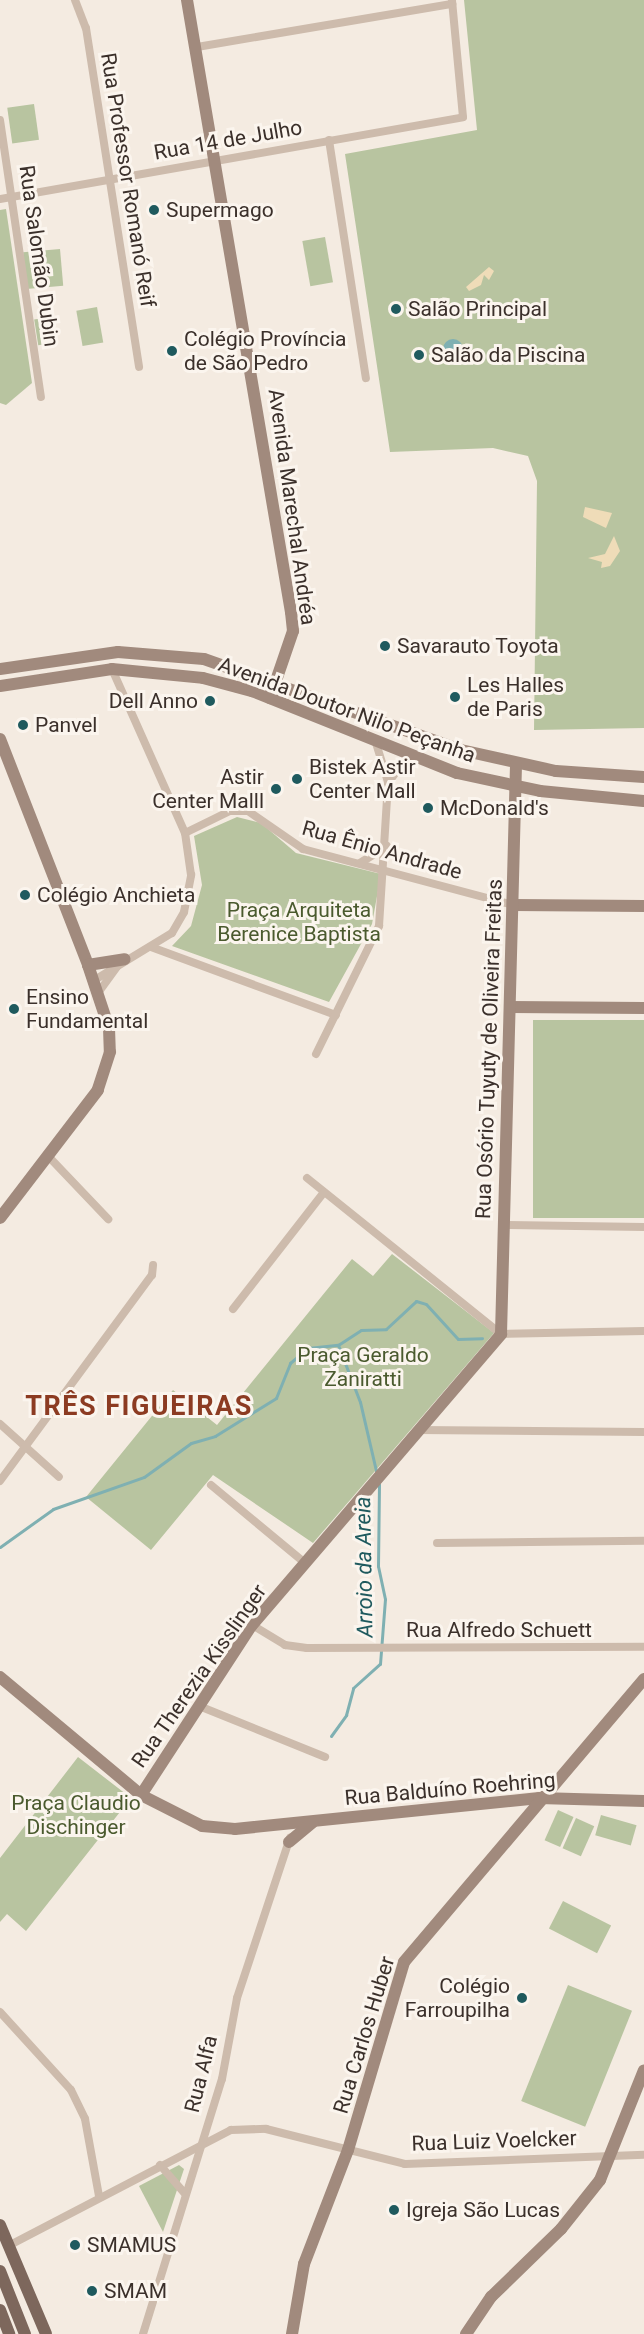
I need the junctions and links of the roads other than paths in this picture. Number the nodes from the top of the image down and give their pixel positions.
1 (75, 0) edge
2 (187, 0) edge
3 (452, 2) edge
4 (197, 47) junction
5 (0, 120) edge
6 (329, 140) junction
7 (217, 159) junction
8 (109, 179) junction
9 (13, 196) junction
10 (0, 199) edge
11 (139, 367) dead end
12 (366, 378) dead end
13 (41, 397) dead end
14 (0, 669) edge
15 (112, 669) junction
16 (275, 681) junction
17 (0, 686) edge
18 (270, 698) junction
19 (0, 738) edge
20 (376, 743) junction
21 (407, 756) junction
22 (516, 764) junction
23 (644, 777) edge
24 (388, 782) junction
25 (515, 786) junction
26 (644, 801) edge
27 (185, 833) junction
28 (387, 846) junction
29 (360, 864) junction
30 (387, 870) junction
31 (513, 905) junction
32 (644, 906) edge
33 (151, 947) junction
34 (125, 959) junction
35 (88, 965) junction
36 (93, 981) junction
37 (97, 994) junction
38 (510, 1008) junction
39 (644, 1008) edge
40 (336, 1014) junction
41 (316, 1054) dead end
42 (49, 1157) junction
43 (307, 1178) dead end
44 (324, 1192) junction
45 (0, 1218) edge
46 (108, 1219) dead end
47 (504, 1225) junction
48 (644, 1227) edge
49 (153, 1265) dead end
50 (233, 1309) dead end
51 (644, 1331) edge
52 (501, 1334) junction
53 (0, 1424) edge
54 (418, 1430) junction
55 (644, 1432) edge
56 (24, 1449) junction
57 (59, 1477) dead end
58 (0, 1481) edge
59 (211, 1485) dead end
60 (644, 1542) edge
61 (436, 1543) dead end
62 (304, 1563) junction
63 (252, 1625) junction
64 (644, 1647) edge
65 (0, 1677) edge
66 (644, 1679) edge
67 (198, 1706) junction
68 (326, 1757) dead end
69 (141, 1795) junction
70 (539, 1798) junction
71 (644, 1801) edge
72 (314, 1822) junction
73 (296, 1824) junction
74 (289, 1842) junction
75 (0, 2012) edge
76 (644, 2070) edge
77 (200, 2145) junction
78 (348, 2150) junction
79 (612, 2154) junction
80 (644, 2155) edge
81 (177, 2157) junction
82 (160, 2165) junction
83 (192, 2170) junction
84 (185, 2194) junction
85 (99, 2196) junction
86 (0, 2225) edge
87 (10, 2245) junction
88 (0, 2271) edge
89 (0, 2310) edge
90 (9, 2334) edge
91 (25, 2334) edge
92 (46, 2334) edge
93 (143, 2334) edge
94 (292, 2334) edge
95 (466, 2334) edge

1 - 8 street, Rua Professor Romanó Reif
2 - 4 street, Avenida Marechal Andréa
3 - 4 street
3 - 6 street, Rua 14 de Julho
4 - 7 street, Avenida Marechal Andréa
5 - 9 street, Rua Salomão Dubin
6 - 7 street, Rua 14 de Julho
6 - 12 street
7 - 8 street, Rua 14 de Julho
7 - 16 street, Avenida Marechal Andréa
8 - 9 street, Rua 14 de Julho
8 - 11 street, Rua Professor Romanó Reif
9 - 10 street, Rua 14 de Julho
9 - 13 street, Rua Salomão Dubin
14 - 16 street, Avenida Doutor Nilo Peçanha
15 - 17 street, Avenida Doutor Nilo Peçanha
15 - 18 street, Avenida Doutor Nilo Peçanha
15 - 27 street
16 - 18 street, Avenida Marechal Andréa
16 - 22 street, Avenida Doutor Nilo Peçanha
18 - 20 street, Avenida Doutor Nilo Peçanha
19 - 35 street
20 - 21 street, Avenida Doutor Nilo Peçanha
20 - 24 street
21 - 24 street
21 - 25 street, Avenida Doutor Nilo Peçanha
22 - 23 street, Avenida Doutor Nilo Peçanha
22 - 25 street, Rua Osório Tuyuty de Oliveira Freitas
24 - 28 street
25 - 26 street, Avenida Doutor Nilo Peçanha
25 - 31 street, Rua Osório Tuyuty de Oliveira Freitas
27 - 29 street, Rua Ênio Andrade
27 - 33 street
28 - 29 street
28 - 30 street
29 - 30 street, Rua Ênio Andrade
30 - 31 street, Rua Ênio Andrade
30 - 40 street
31 - 32 street
31 - 38 street, Rua Osório Tuyuty de Oliveira Freitas
33 - 34 street
33 - 40 street
34 - 35 street
34 - 36 street
34 - 37 street
35 - 36 street
36 - 37 street
37 - 42 street
38 - 39 street
38 - 47 street, Rua Osório Tuyuty de Oliveira Freitas
40 - 41 street
42 - 45 street
42 - 46 street
43 - 44 street
44 - 50 street
44 - 52 street
47 - 48 street
47 - 52 street, Rua Osório Tuyuty de Oliveira Freitas
49 - 56 street
51 - 52 street
52 - 54 street, Rua Therezia Kisslinger
53 - 56 street
54 - 55 street
54 - 62 street, Rua Therezia Kisslinger
56 - 57 street
56 - 58 street
59 - 62 street
60 - 61 street
62 - 63 street, Rua Therezia Kisslinger
63 - 64 street, Rua Alfredo Schuett
63 - 67 street, Rua Therezia Kisslinger
65 - 69 street, Rua Balduíno Roehring
66 - 70 street, Rua Carlos Huber
67 - 68 street
67 - 69 street, Rua Therezia Kisslinger
69 - 73 street, Rua Balduíno Roehring
70 - 71 street, Rua Balduíno Roehring
70 - 72 street, Rua Balduíno Roehring
70 - 78 street, Rua Carlos Huber
72 - 73 street, Rua Balduíno Roehring
72 - 74 street
73 - 74 street, Rua Alfa
74 - 77 street, Rua Alfa
75 - 85 street
76 - 79 street
77 - 78 street, Rua Luiz Voelcker
77 - 81 street, Rua Luiz Voelcker
77 - 83 street, Rua Alfa
78 - 79 street, Rua Luiz Voelcker
78 - 94 street, Rua Carlos Huber
79 - 80 street, Rua Luiz Voelcker
79 - 95 street
81 - 82 street, Rua Luiz Voelcker
81 - 83 street
82 - 84 street
82 - 85 street, Rua Luiz Voelcker
83 - 84 street, Rua Alfa
84 - 93 street, Rua Alfa
85 - 87 street, Rua Luiz Voelcker
86 - 87 main road
87 - 92 main road
88 - 91 main road
89 - 90 main road

